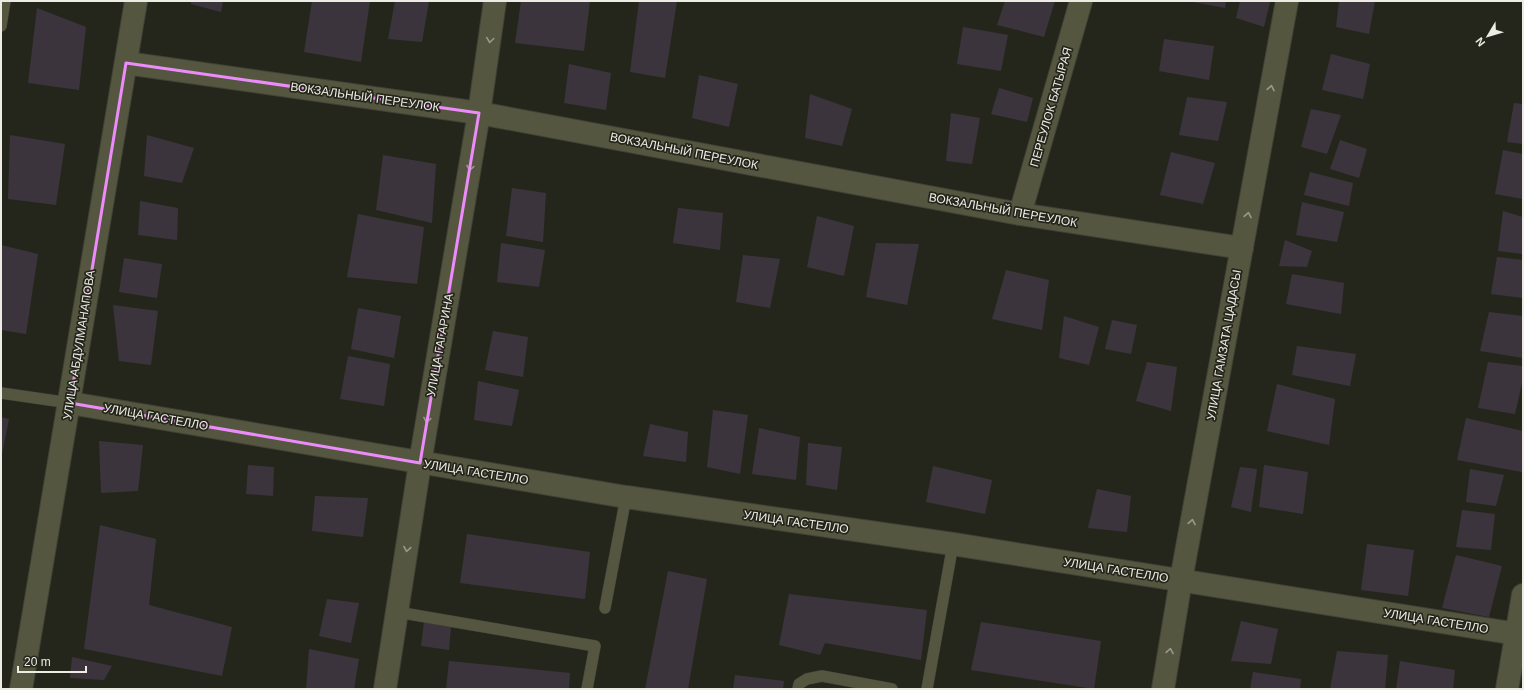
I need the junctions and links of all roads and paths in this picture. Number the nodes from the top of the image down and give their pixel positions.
1 (5, 1) edge
2 (136, 1) edge
3 (495, 1) edge
4 (1081, 1) edge
5 (1287, 1) edge
6 (1, 26) edge
7 (126, 64) junction
8 (479, 113) junction
9 (1020, 214) junction
10 (1242, 248) junction
11 (1, 393) edge
12 (70, 402) junction
13 (420, 463) junction
14 (626, 497) junction
15 (953, 544) junction
16 (1181, 580) junction
17 (1523, 595) edge
18 (605, 608) dead end
19 (397, 612) junction
20 (1520, 635) edge
21 (22, 689) edge
22 (385, 689) edge
23 (587, 689) edge
24 (798, 689) edge
25 (892, 689) edge
26 (927, 689) edge
27 (1163, 689) edge
28 (1507, 689) edge

1 - 6 lane
2 - 7 street, УЛИЦА АБДУЛМАНАПОВА
3 -> 8 street, УЛИЦА ГАГАРИНА
4 - 9 street, ПЕРЕУЛОК БАТЫРАЯ
10 -> 5 street, УЛИЦА ГАМЗАТА ЦАДАСЫ
7 - 8 street, ВОКЗАЛЬНЫЙ ПЕРЕУЛОК
7 - 12 street, УЛИЦА АБДУЛМАНАПОВА
8 - 9 street, ВОКЗАЛЬНЫЙ ПЕРЕУЛОК
8 -> 13 street, УЛИЦА ГАГАРИНА
9 - 10 street, ВОКЗАЛЬНЫЙ ПЕРЕУЛОК
16 -> 10 street, УЛИЦА ГАМЗАТА ЦАДАСЫ
11 - 12 lane
12 - 13 street, УЛИЦА ГАСТЕЛЛО
12 - 21 street, УЛИЦА АБДУЛМАНАПОВА
13 - 14 street, УЛИЦА ГАСТЕЛЛО
13 -> 19 street, УЛИЦА ГАГАРИНА
14 - 15 street, УЛИЦА ГАСТЕЛЛО
14 - 18 lane
15 - 16 street, УЛИЦА ГАСТЕЛЛО
15 - 26 lane
16 - 20 street, УЛИЦА ГАСТЕЛЛО
27 -> 16 street, УЛИЦА ГАМЗАТА ЦАДАСЫ
17 - 20 street
19 - 22 street, УЛИЦА ГАГАРИНА
19 - 23 lane
20 - 28 street
24 - 25 lane

